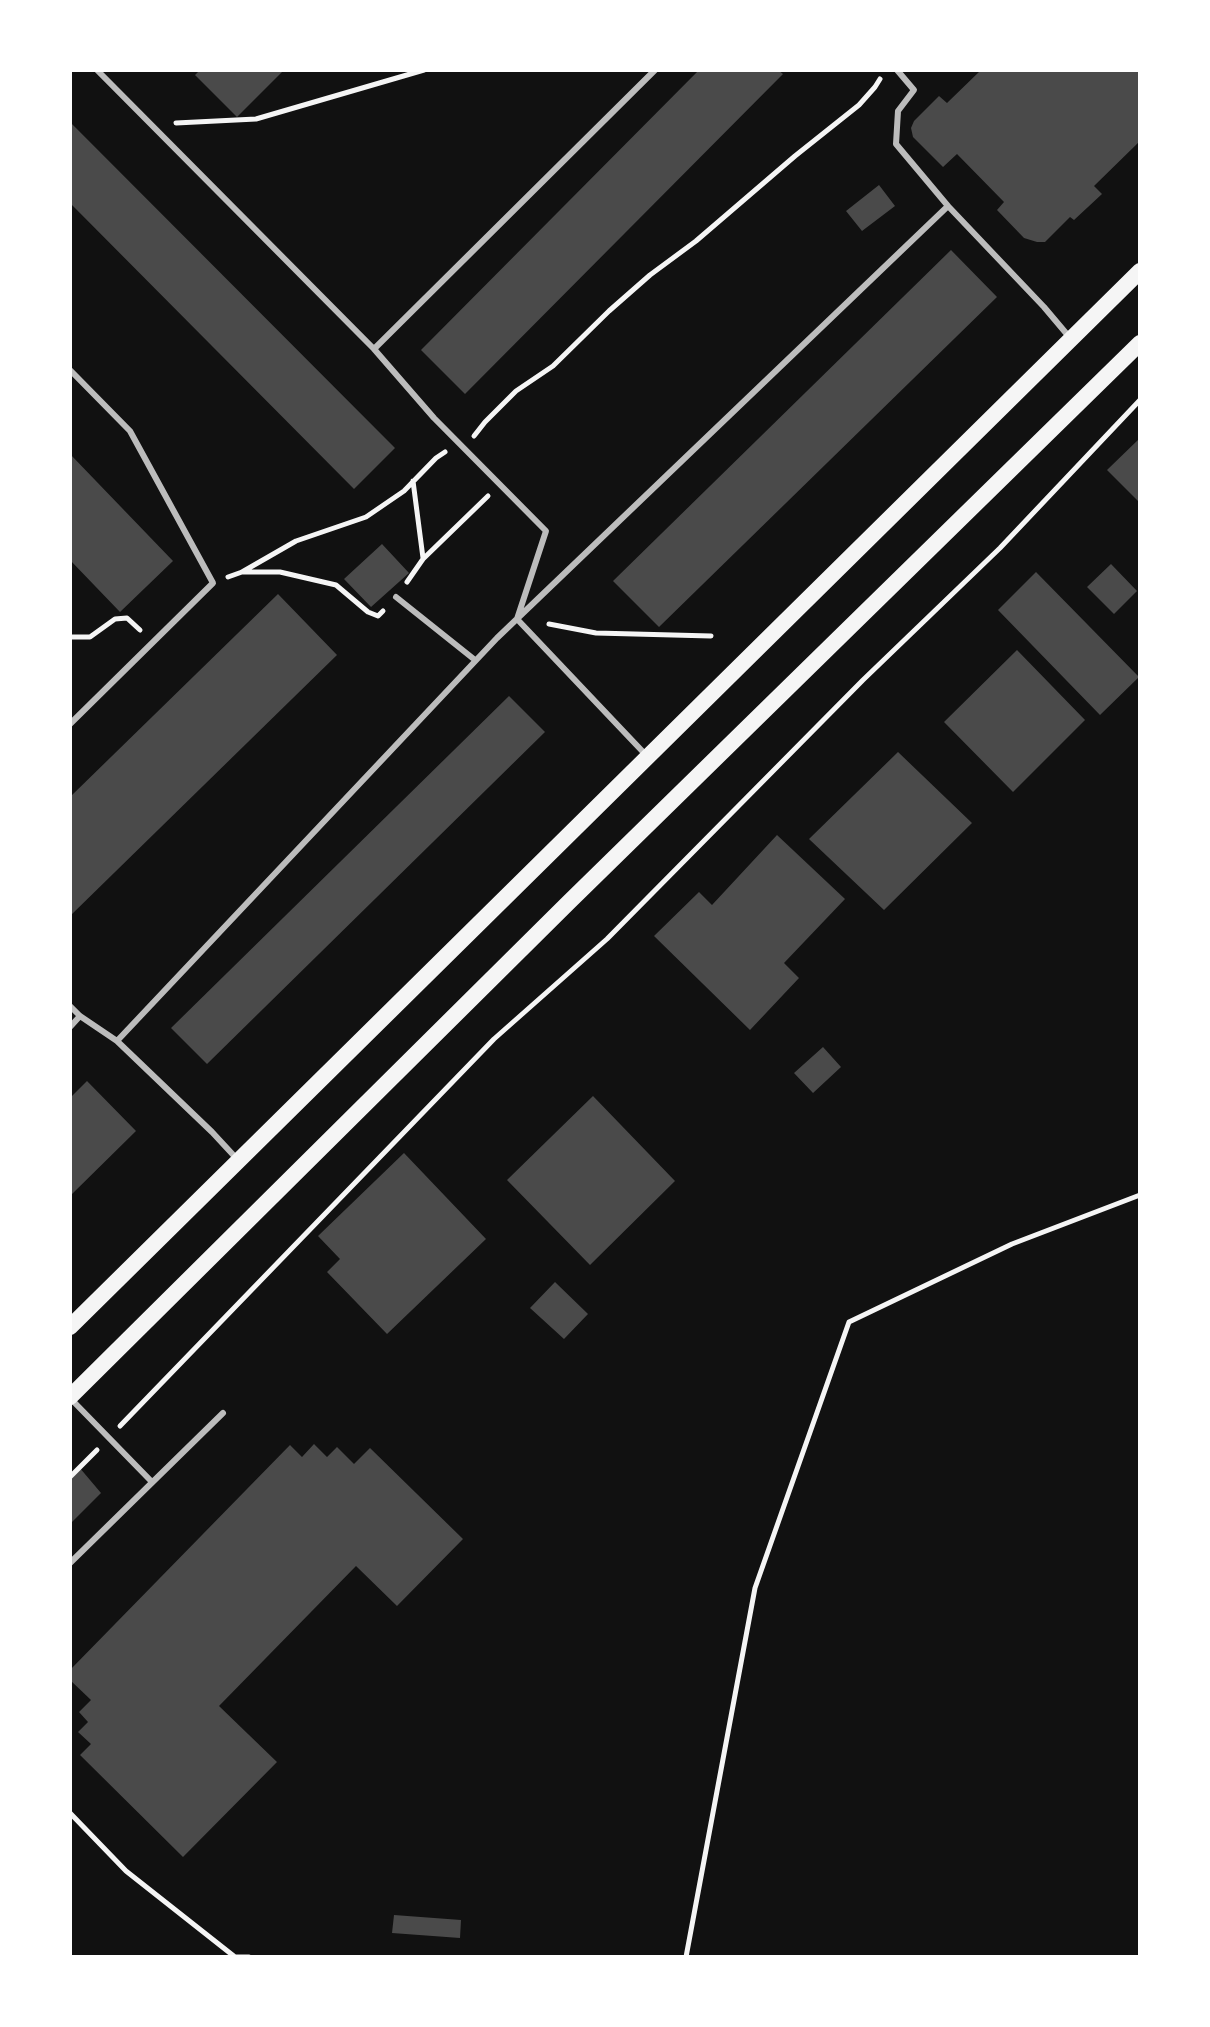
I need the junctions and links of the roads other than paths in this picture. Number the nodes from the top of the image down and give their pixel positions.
1 (97, 70) edge
2 (112, 70) edge
3 (655, 70) edge
4 (897, 70) edge
5 (105, 77) junction
6 (948, 206) junction
7 (1140, 271) edge
8 (1071, 339) junction
9 (1140, 343) edge
10 (374, 349) junction
11 (70, 370) edge
12 (396, 597) dead end
13 (517, 619) junction
14 (475, 660) junction
15 (70, 724) edge
16 (648, 757) junction
17 (70, 1006) edge
18 (80, 1016) junction
19 (70, 1027) edge
20 (117, 1041) junction
21 (238, 1161) junction
22 (70, 1327) edge
23 (70, 1398) edge
24 (223, 1413) dead end
25 (152, 1482) junction
26 (70, 1563) edge

1 - 5 lane
2 - 5 lane
3 - 10 lane
4 - 6 lane
5 - 10 lane
6 - 8 lane
6 - 13 lane
7 - 8 main road
8 - 16 main road
9 - 23 main road
10 - 13 lane
11 - 15 lane
12 - 14 lane
13 - 14 lane
13 - 16 lane
14 - 20 lane
16 - 21 main road
17 - 18 lane
18 - 19 lane
18 - 20 lane
20 - 21 lane
21 - 22 main road
23 - 25 lane
24 - 25 lane
25 - 26 lane

